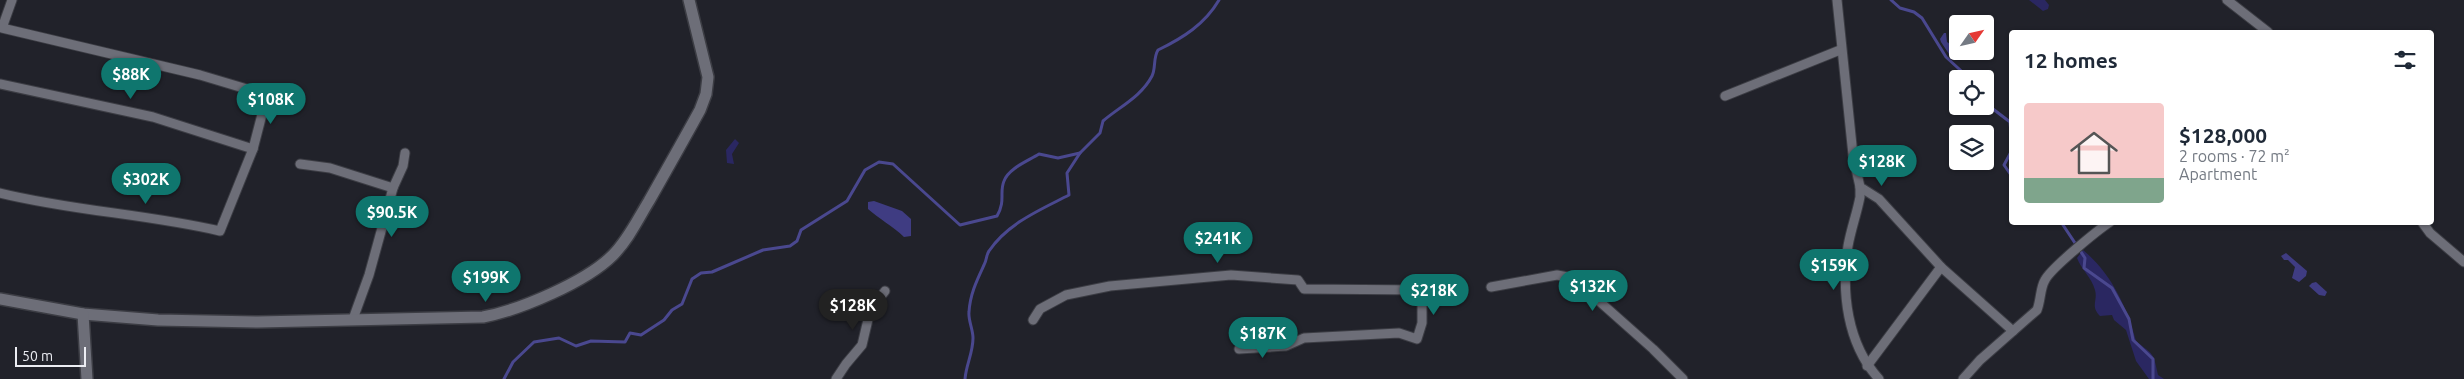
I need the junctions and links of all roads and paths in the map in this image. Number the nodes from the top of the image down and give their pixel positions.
1 (12, 0) edge
2 (689, 0) edge
3 (1836, 0) edge
4 (2227, 0) edge
5 (2265, 30) edge
6 (1840, 50) junction
7 (0, 84) edge
8 (1725, 96) dead end
9 (253, 149) junction
10 (406, 152) dead end
11 (300, 164) dead end
12 (1860, 186) junction
13 (393, 188) junction
14 (0, 193) edge
15 (2106, 225) edge
16 (2424, 225) edge
17 (2464, 262) edge
18 (1941, 267) junction
19 (1492, 287) dead end
20 (885, 291) dead end
21 (0, 299) edge
22 (83, 314) junction
23 (353, 319) junction
24 (1033, 320) dead end
25 (2012, 331) junction
26 (1239, 349) dead end
27 (1867, 366) junction
28 (87, 379) edge
29 (836, 379) edge
30 (1683, 379) edge
31 (1879, 379) edge
32 (1963, 379) edge

1 - 9 street
2 - 23 street
3 - 6 street
4 - 5 street
6 - 8 street
6 - 12 street
7 - 9 street
9 - 14 street
10 - 13 street
11 - 13 street
12 - 18 street
12 - 27 street
13 - 23 street
15 - 25 street
16 - 17 street
18 - 25 street
18 - 27 street
19 - 30 street
20 - 29 street
21 - 22 street
22 - 23 street
22 - 28 street
24 - 26 street
25 - 32 street
27 - 31 street

